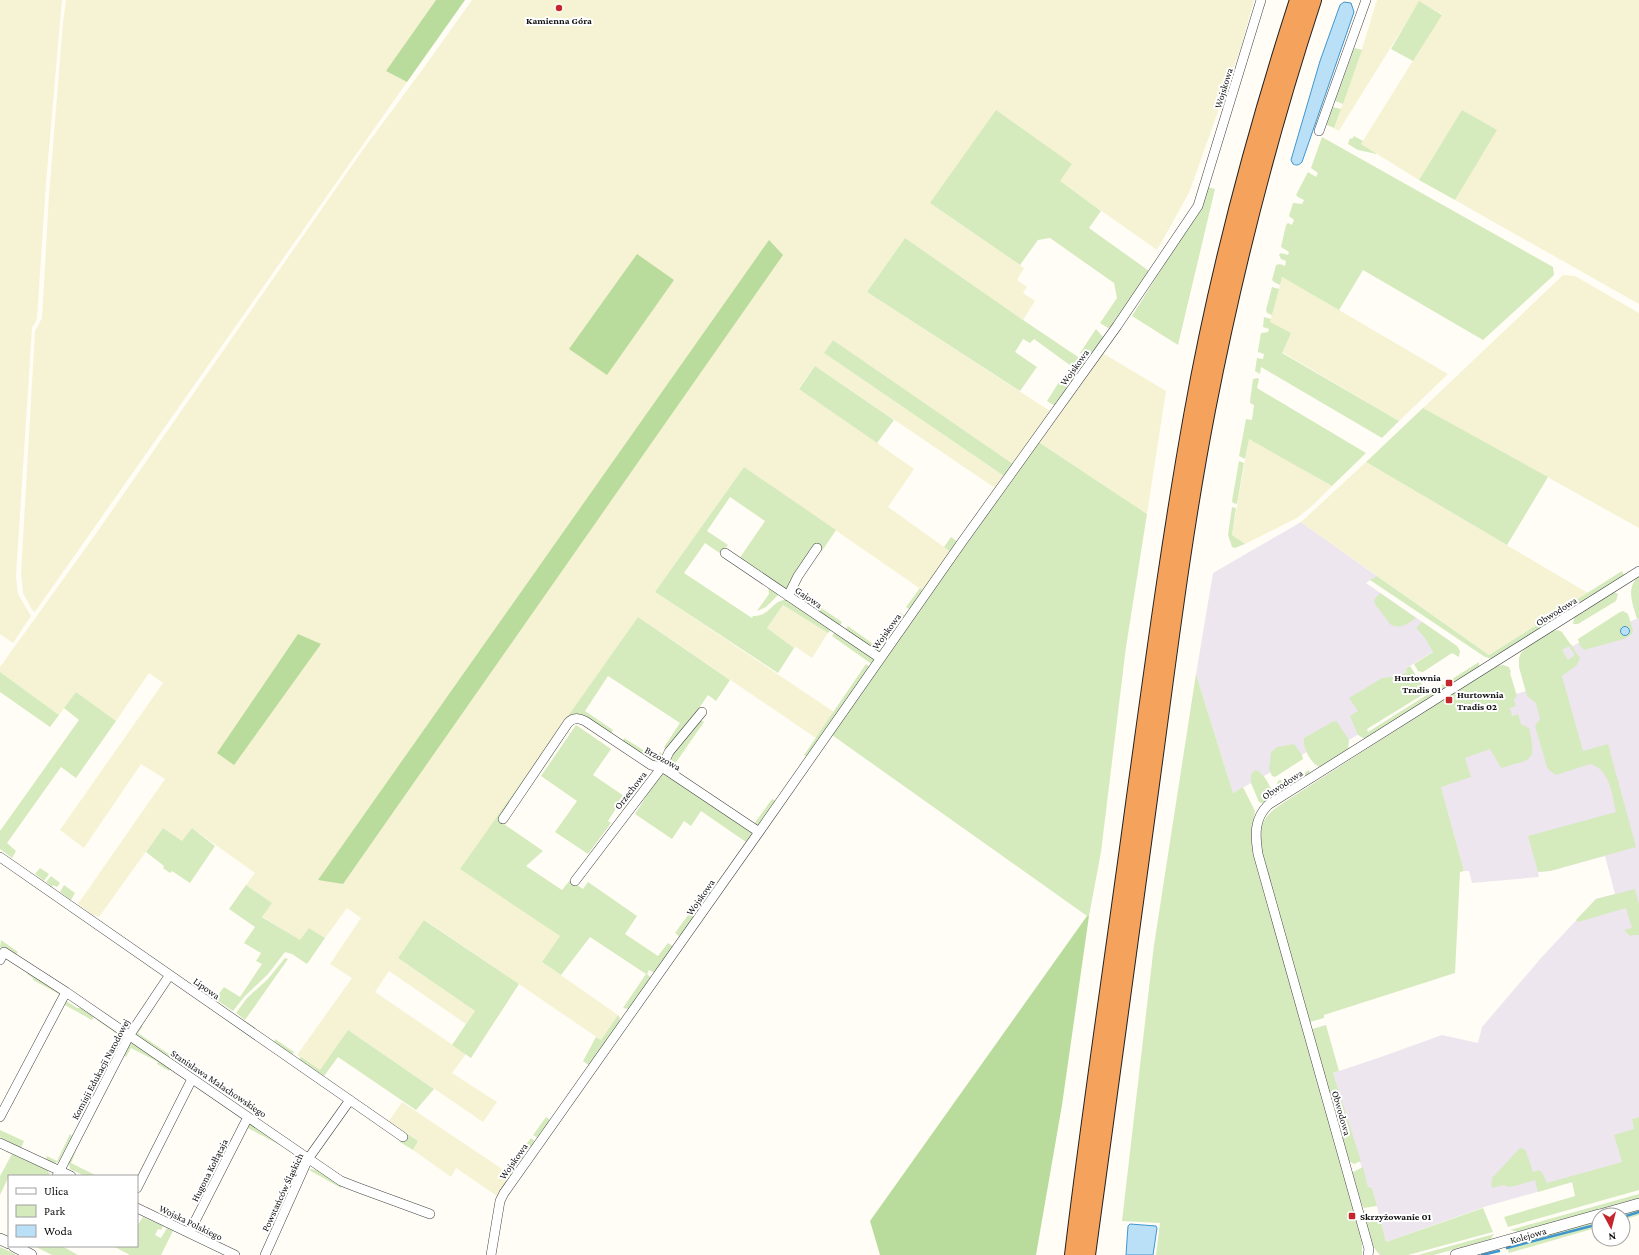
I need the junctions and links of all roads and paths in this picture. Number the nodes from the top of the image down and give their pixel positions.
1 (1261, 0) edge
2 (1298, 0) edge
3 (1313, 0) edge
4 (1366, 0) edge
5 (1319, 131) dead end
6 (817, 548) dead end
7 (725, 552) dead end
8 (1639, 571) edge
9 (788, 596) junction
10 (880, 658) junction
11 (702, 712) dead end
12 (662, 767) junction
13 (503, 819) dead end
14 (759, 832) junction
15 (0, 856) edge
16 (575, 881) dead end
17 (2, 956) edge
18 (169, 976) junction
19 (66, 992) junction
20 (129, 1036) junction
21 (192, 1079) junction
22 (350, 1100) junction
23 (0, 1117) edge
24 (248, 1117) junction
25 (403, 1137) dead end
26 (0, 1143) edge
27 (308, 1158) junction
28 (58, 1173) edge
29 (138, 1186) edge
30 (1639, 1204) edge
31 (1628, 1207) edge
32 (138, 1208) edge
33 (430, 1214) dead end
34 (1591, 1217) edge
35 (189, 1233) junction
36 (1371, 1253) edge
37 (235, 1255) edge
38 (265, 1255) edge
39 (492, 1255) edge
40 (1073, 1255) edge
41 (1087, 1255) edge
42 (1456, 1255) edge

1 - 10 street, Wojskowa
2 - 40 highway
3 - 41 highway
4 - 5 street
6 - 9 street
7 - 9 street, Gajowa
8 - 36 street, Obwodowa
9 - 10 street, Gajowa
10 - 14 street, Wojskowa
11 - 12 street, Orzechowa
12 - 13 street, Brzozowa
12 - 14 street, Brzozowa
12 - 16 street, Orzechowa
14 - 39 street, Wojskowa
15 - 18 street, Lipowa
17 - 19 street, Stanisława Małachowskiego
18 - 20 street, Komisji Edukacji Narodowej
18 - 22 street, Lipowa
19 - 20 street, Stanisława Małachowskiego
19 - 23 street
20 - 21 street, Stanisława Małachowskiego
20 - 28 street, Komisji Edukacji Narodowej
21 - 24 street, Stanisława Małachowskiego
21 - 29 street
22 - 25 street, Lipowa
22 - 27 street, Powstańców Śląskich
24 - 27 street, Stanisława Małachowskiego
24 - 35 street, Hugona Kołłątaja
26 - 28 street
27 - 33 street, Stanisława Małachowskiego
27 - 38 street, Powstańców Śląskich
30 - 31 street, Kolejowa
32 - 35 street, Wojska Polskiego
34 - 42 street, Kolejowa
35 - 37 street, Wojska Polskiego

